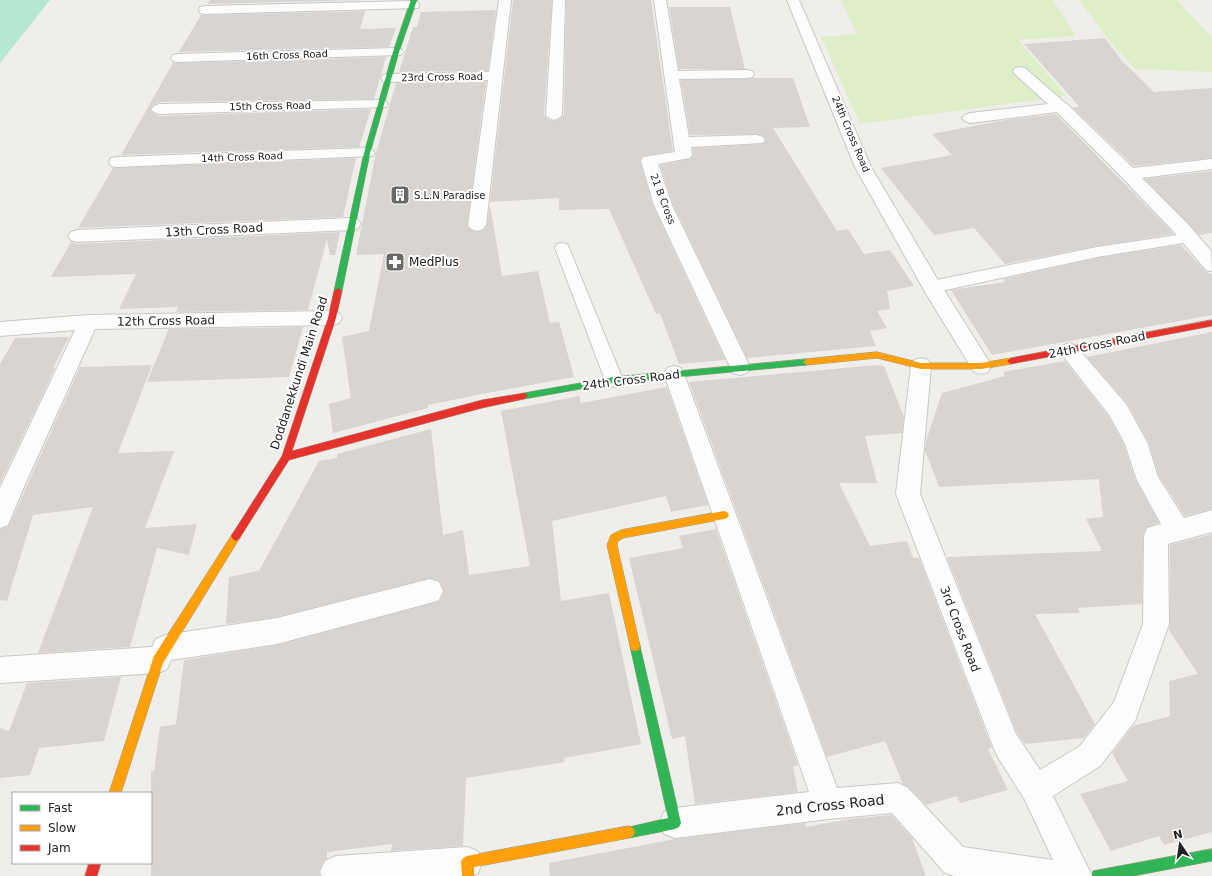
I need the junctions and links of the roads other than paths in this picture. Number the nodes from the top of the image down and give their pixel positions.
1 (505, 0) edge
2 (559, 0) edge
3 (660, 0) edge
4 (794, 0) edge
5 (414, 2) edge
6 (205, 10) dead end
7 (396, 52) junction
8 (178, 58) dead end
9 (1020, 71) dead end
10 (747, 74) dead end
11 (672, 75) junction
12 (496, 76) junction
13 (388, 78) junction
14 (380, 104) junction
15 (1062, 107) junction
16 (159, 109) dead end
17 (554, 115) dead end
18 (970, 118) dead end
19 (757, 140) dead end
20 (682, 142) junction
21 (367, 152) junction
22 (117, 162) dead end
23 (1212, 164) edge
24 (1129, 174) junction
25 (352, 224) junction
26 (477, 225) dead end
27 (77, 236) dead end
28 (1201, 244) edge
29 (562, 248) dead end
30 (1212, 264) edge
31 (932, 286) junction
32 (332, 318) junction
33 (89, 322) junction
34 (1212, 323) edge
35 (0, 329) edge
36 (1069, 351) junction
37 (921, 366) junction
38 (982, 366) junction
39 (740, 367) junction
40 (674, 374) junction
41 (614, 380) junction
42 (286, 457) junction
43 (724, 515) junction
44 (0, 517) edge
45 (1212, 521) edge
46 (1178, 530) junction
47 (430, 591) dead end
48 (162, 654) junction
49 (0, 670) edge
50 (1035, 790) junction
51 (115, 792) edge
52 (828, 804) junction
53 (675, 823) junction
54 (1212, 855) edge
55 (95, 864) edge
56 (468, 869) edge
57 (336, 872) dead end
58 (91, 876) edge
59 (1052, 876) edge
60 (1076, 876) edge
61 (1098, 876) edge

1 - 12 street
2 - 17 street
3 - 11 street, 21 B Cross
4 - 31 street, 24th Cross Road
5 - 6 street
5 - 7 street, Doddanekkundi Main Road
7 - 8 street, 16th Cross Road
7 - 13 street, Doddanekkundi Main Road
9 - 15 street
10 - 11 street
11 - 20 street, 21 B Cross
12 - 13 street, 23rd Cross Road
12 - 26 street
13 - 14 street, Doddanekkundi Main Road
14 - 16 street, 15th Cross Road
14 - 21 street, Doddanekkundi Main Road
15 - 18 street
15 - 24 street
19 - 20 street
20 - 39 street, 21 B Cross
21 - 22 street, 14th Cross Road
21 - 25 street, Doddanekkundi Main Road
23 - 24 street
24 - 28 street
25 - 27 street, 13th Cross Road
25 - 32 street, Doddanekkundi Main Road
28 - 30 street
28 - 31 lane
29 - 41 lane
31 - 38 street, 24th Cross Road
32 - 33 street, 12th Cross Road
32 - 42 street, Doddanekkundi Main Road
33 - 35 street, 12th Cross Road
33 - 44 street
34 - 36 street, 24th Cross Road
36 - 38 street, 24th Cross Road
36 - 46 street
37 - 38 street, 24th Cross Road
37 - 39 street, 24th Cross Road
37 - 50 street, 3rd Cross Road
39 - 40 street, 24th Cross Road
40 - 41 street, 24th Cross Road
40 - 43 street
41 - 42 street, 24th Cross Road
42 - 48 street, Doddanekkundi Main Road
43 - 52 street
43 - 53 street
45 - 46 street
46 - 50 street
47 - 48 street
48 - 49 street
48 - 51 street, Doddanekkundi Main Road
50 - 60 street, 3rd Cross Road
52 - 53 street, 2nd Cross Road
52 - 59 street, 2nd Cross Road
53 - 56 street
54 - 61 street
55 - 58 street
56 - 57 street

